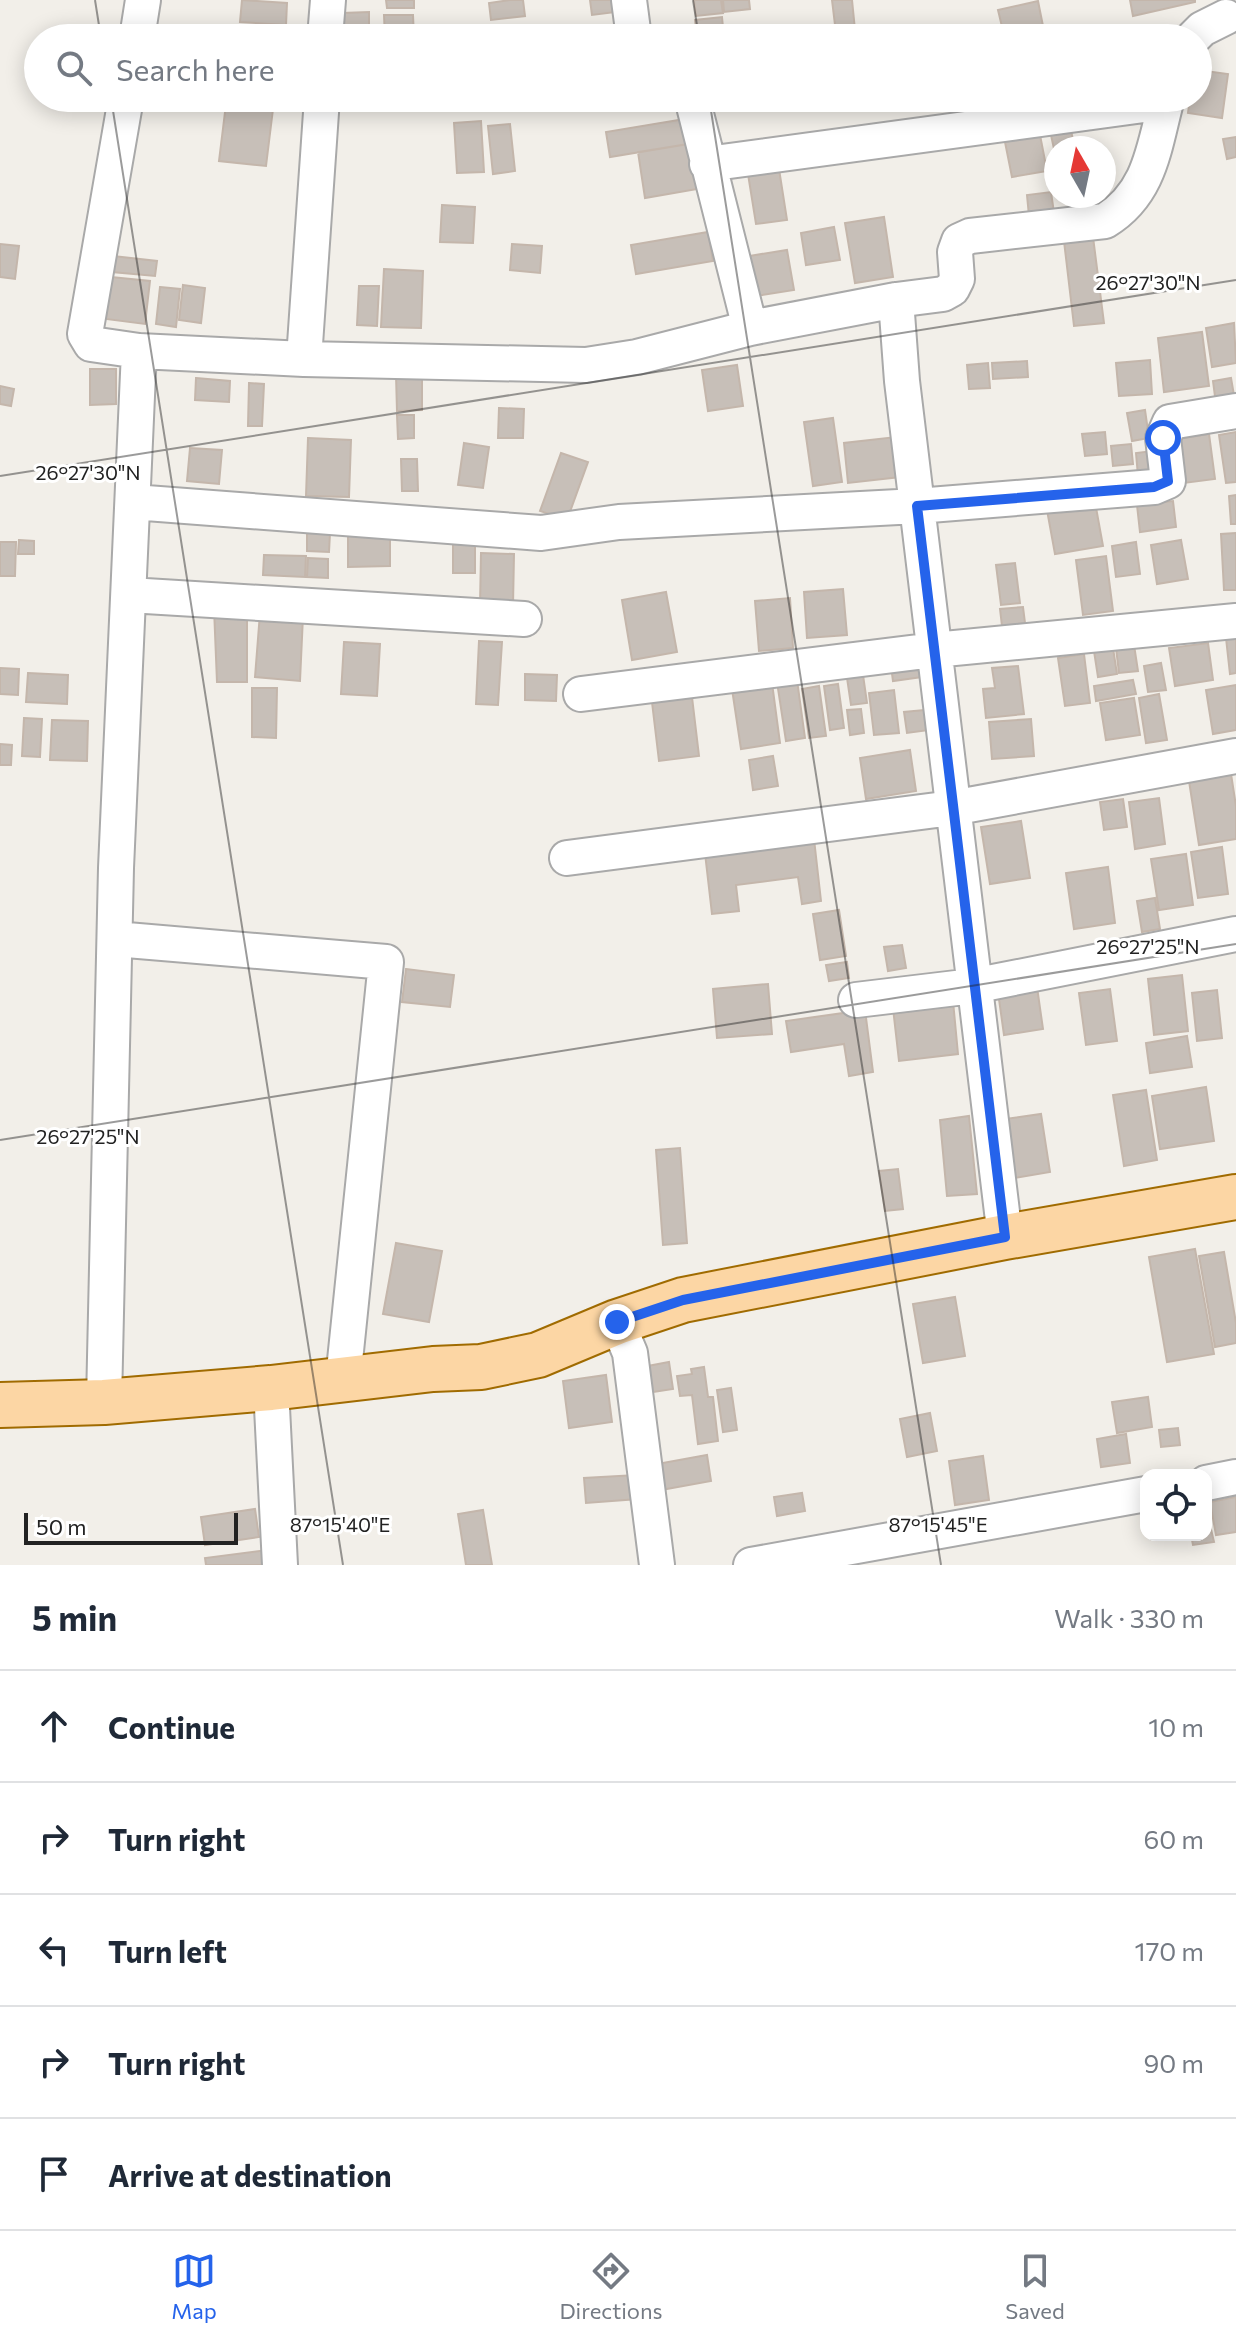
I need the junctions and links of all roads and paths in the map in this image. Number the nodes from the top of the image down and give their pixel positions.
1 (143, 0) edge
2 (328, 0) edge
3 (629, 0) edge
4 (139, 24) edge
5 (326, 24) edge
6 (632, 24) edge
7 (124, 112) edge
8 (321, 112) edge
9 (695, 112) edge
10 (1080, 112) edge
11 (1163, 112) edge
12 (707, 164) junction
13 (896, 300) junction
14 (750, 328) junction
15 (139, 351) junction
16 (304, 359) junction
17 (1236, 411) edge
18 (133, 502) junction
19 (917, 506) junction
20 (129, 595) junction
21 (524, 619) dead end
22 (1236, 621) edge
23 (934, 650) junction
24 (581, 694) dead end
25 (1236, 756) edge
26 (952, 808) junction
27 (567, 858) dead end
28 (1236, 934) edge
29 (115, 939) junction
30 (973, 986) junction
31 (856, 1000) dead end
32 (1236, 1197) edge
33 (1005, 1237) junction
34 (617, 1322) junction
35 (343, 1380) junction
36 (271, 1388) junction
37 (104, 1402) junction
38 (0, 1405) edge
39 (1236, 1477) edge
40 (1212, 1482) edge
41 (1140, 1495) edge
42 (280, 1565) edge
43 (657, 1565) edge
44 (751, 1565) edge

1 - 4 street
2 - 5 street
3 - 6 street
7 - 15 street
8 - 16 street
9 - 12 street
10 - 12 street
11 - 13 street
12 - 14 street
13 - 14 street
13 - 19 street
14 - 16 street
15 - 16 street
15 - 18 street
17 - 19 street
18 - 19 street
18 - 20 street
19 - 23 street
20 - 21 street
20 - 29 street
22 - 23 street
23 - 24 street
23 - 26 street
25 - 26 street
26 - 27 street
26 - 30 street
28 - 30 street
29 - 35 street
29 - 37 street
30 - 31 street
30 - 33 street
32 - 33 main road
33 - 34 main road
34 - 35 main road
34 - 43 street
35 - 36 main road
36 - 37 main road
36 - 42 street
37 - 38 main road
39 - 40 street
41 - 44 street

